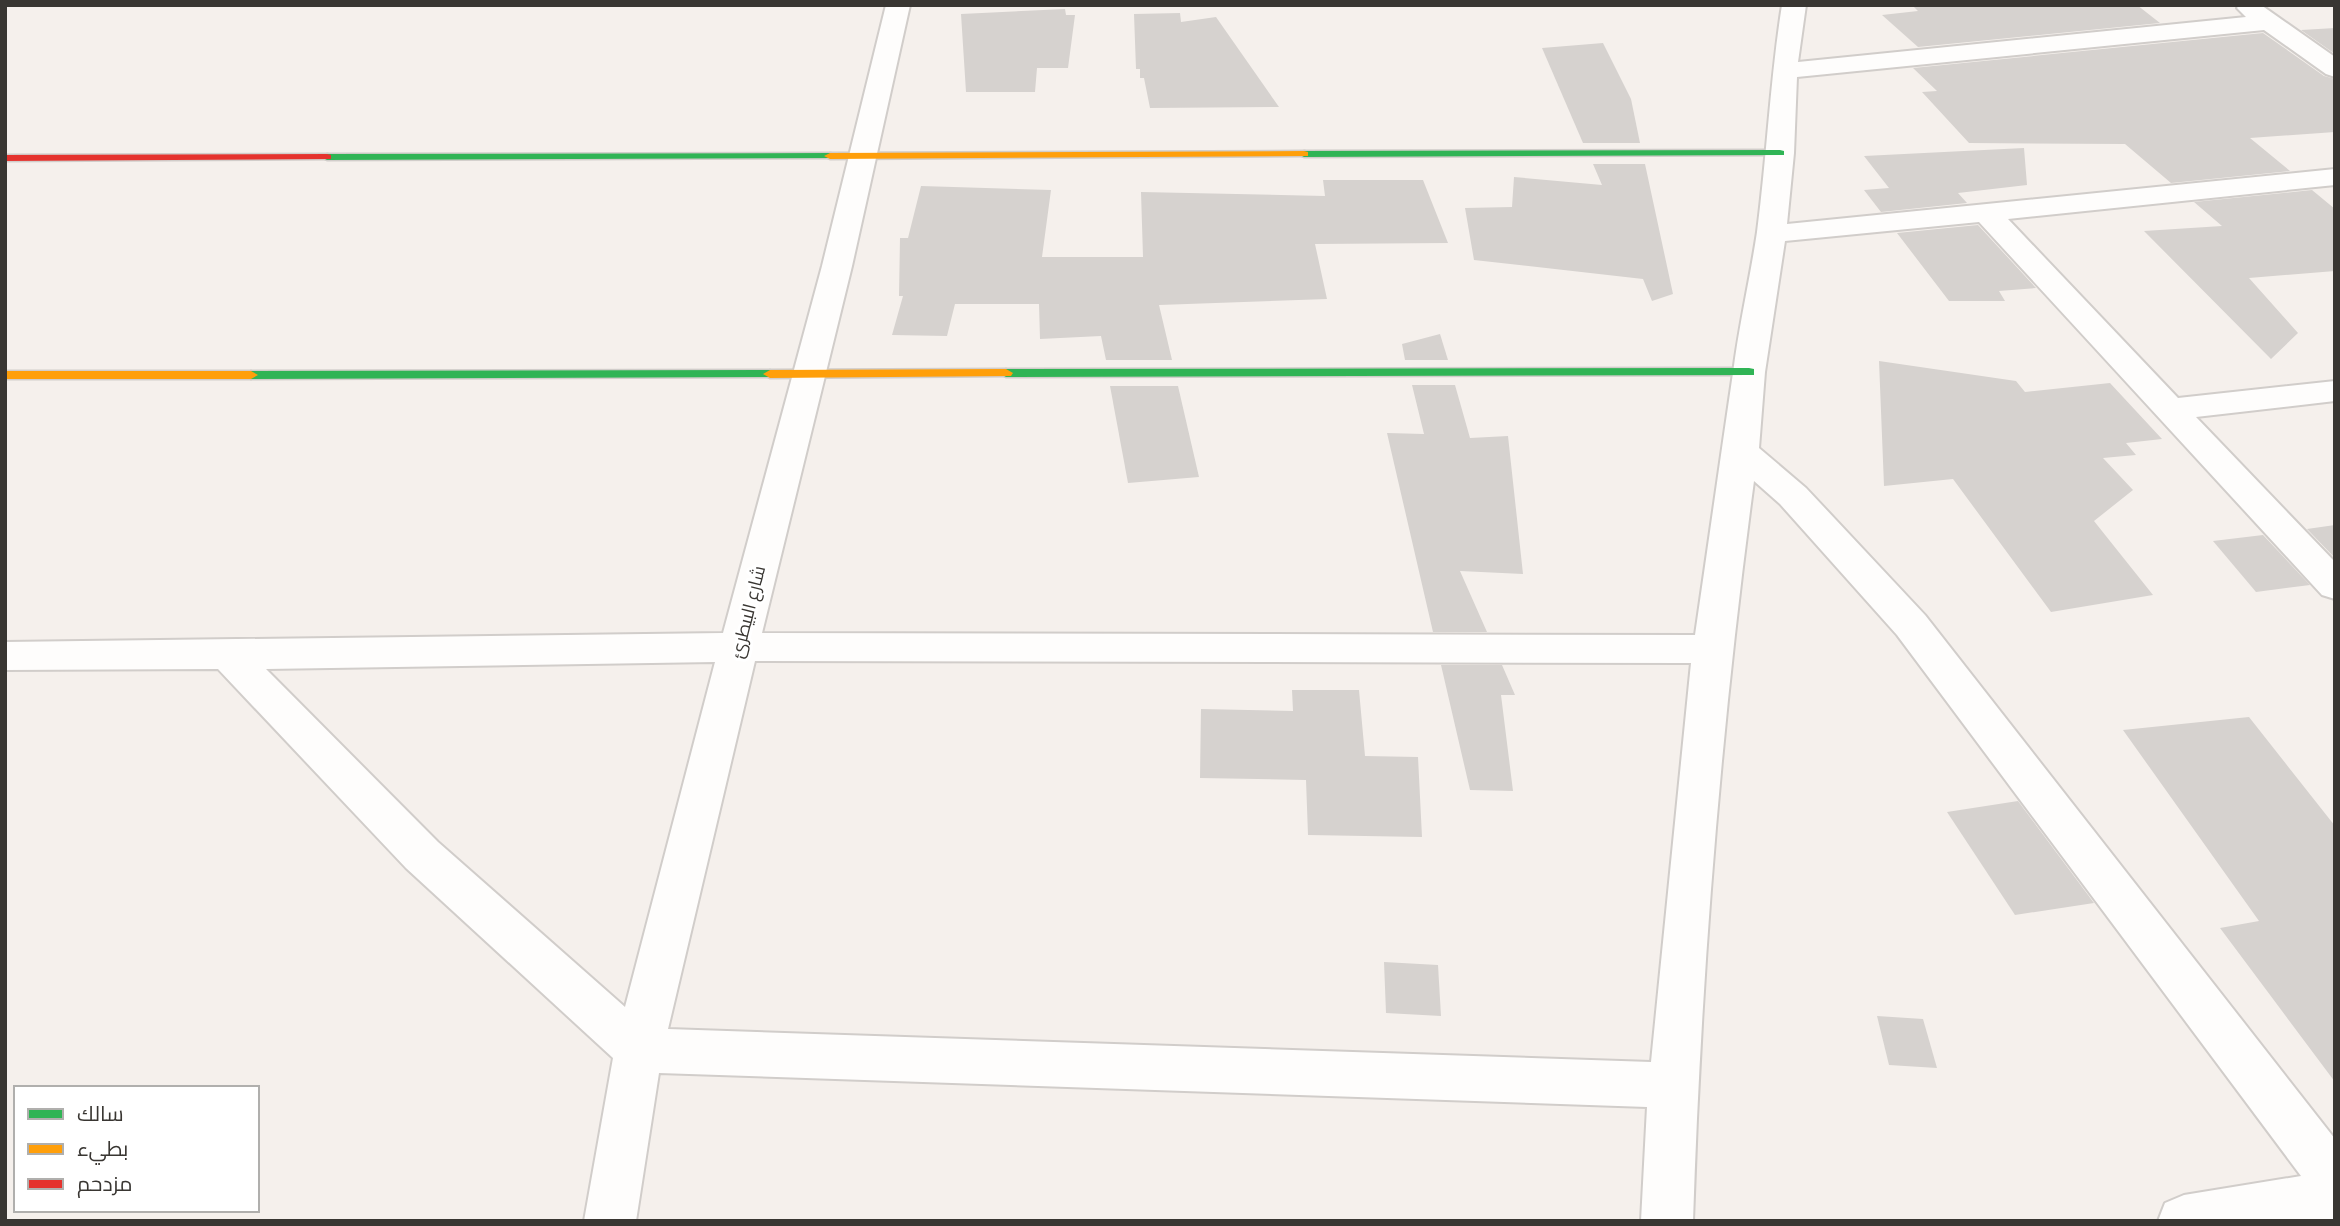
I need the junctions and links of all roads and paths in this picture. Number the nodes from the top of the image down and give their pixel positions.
1 (898, 5) edge
2 (1794, 5) edge
3 (2244, 5) edge
4 (2269, 23) junction
5 (2335, 69) edge
6 (1784, 71) junction
7 (1780, 153) junction
8 (866, 157) junction
9 (5, 158) edge
10 (2335, 177) edge
11 (1986, 212) junction
12 (1771, 234) junction
13 (1749, 372) junction
14 (5, 375) edge
15 (809, 375) junction
16 (2335, 391) edge
17 (2170, 409) junction
18 (1741, 451) junction
19 (2335, 586) edge
20 (739, 647) junction
21 (1712, 649) junction
22 (228, 655) junction
23 (5, 656) edge
24 (639, 1050) junction
25 (1673, 1085) junction
26 (2335, 1180) edge
27 (2335, 1195) edge
28 (610, 1221) edge
29 (1667, 1221) edge
30 (2184, 1221) edge

1 - 8 street, شارع البيطرئ
2 - 6 street
3 - 4 street
4 - 5 street
4 - 6 street
6 - 7 street
7 - 8 street
7 - 12 street
8 - 9 street
8 - 15 street, شارع البيطرئ
10 - 11 street
11 - 12 street
11 - 17 street
12 - 13 street
13 - 15 street
13 - 18 street
14 - 15 street
15 - 20 street, شارع البيطرئ
16 - 17 street
17 - 19 street
18 - 21 street
18 - 26 street
20 - 21 street
20 - 22 street
20 - 24 street, شارع البيطرئ
21 - 25 street
22 - 23 street
22 - 24 street
24 - 25 street
24 - 28 street, شارع البيطرئ
25 - 29 street
27 - 30 street

